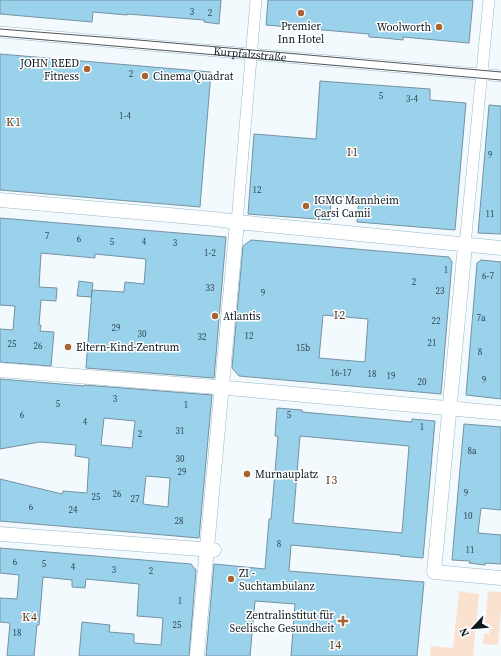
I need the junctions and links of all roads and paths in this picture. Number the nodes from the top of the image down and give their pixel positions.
1 (256, 0) edge
2 (489, 0) edge
3 (0, 32) edge
4 (251, 54) junction
5 (481, 74) junction
6 (501, 76) edge
7 (0, 200) edge
8 (237, 222) junction
9 (465, 245) junction
10 (501, 248) edge
11 (0, 370) edge
12 (221, 387) junction
13 (449, 408) junction
14 (501, 413) edge
15 (0, 534) edge
16 (210, 550) junction
17 (501, 578) edge
18 (197, 656) edge

1 - 4 street
2 - 5 street
3 - 4 street, Kurpfalzstraße
4 - 5 street, Kurpfalzstraße
4 - 8 street
5 - 6 street, Kurpfalzstraße
5 - 9 street
7 - 8 street
8 - 9 street
8 - 12 street
9 - 10 street
9 - 13 street
11 - 12 street
12 - 13 street
12 - 16 street
13 - 14 street
13 - 17 street
15 - 16 street
16 - 18 street

